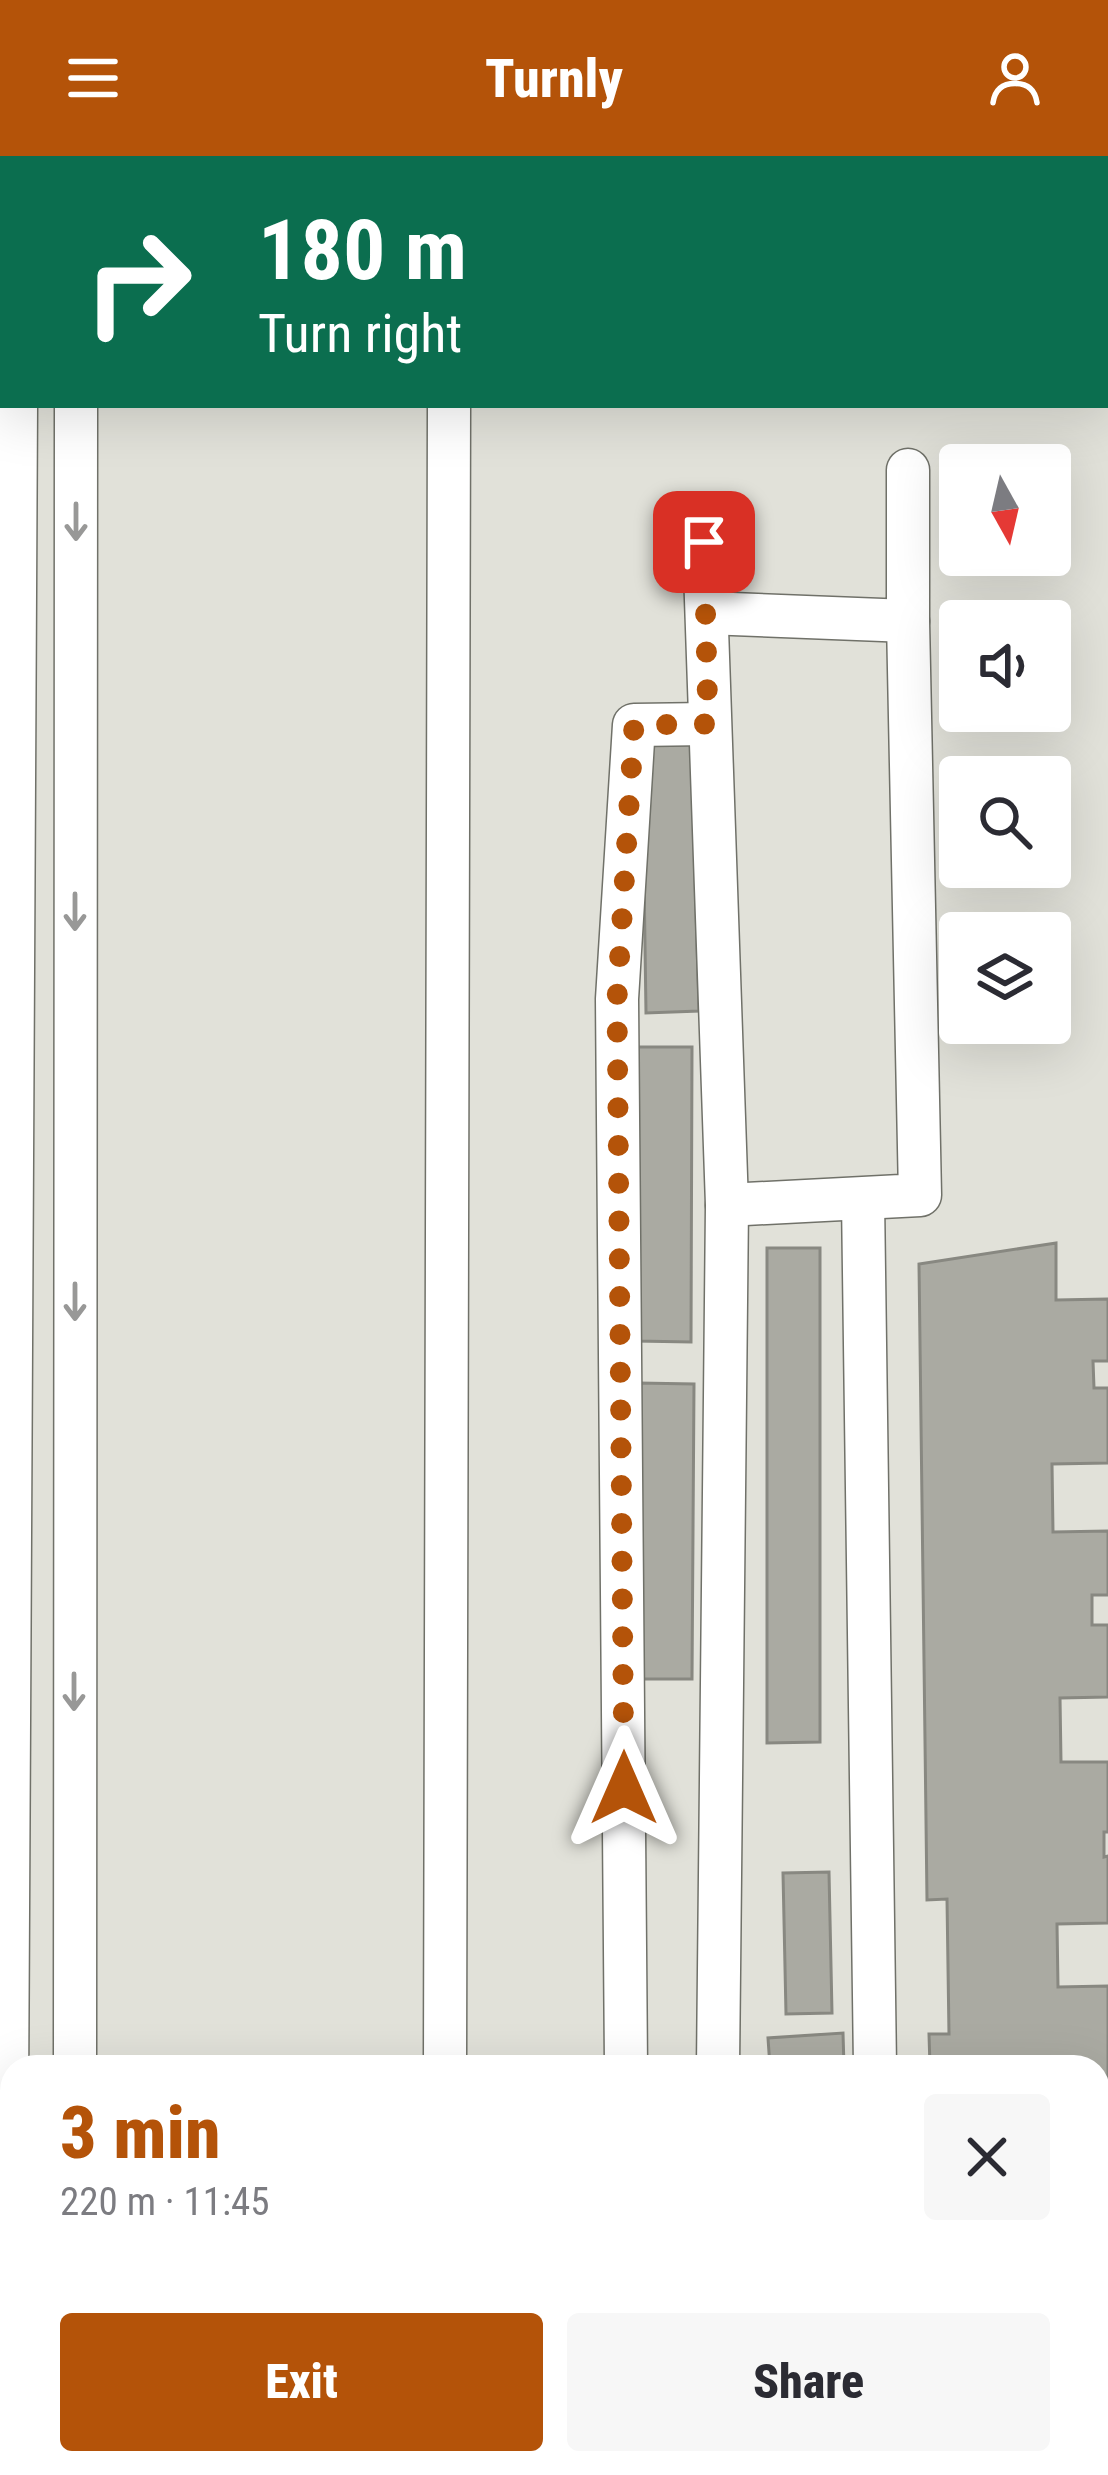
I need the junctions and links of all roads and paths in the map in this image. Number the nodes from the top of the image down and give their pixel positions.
1 (16, 408) edge
2 (76, 408) edge
3 (449, 408) edge
4 (908, 470) dead end
5 (704, 542) dead end
6 (706, 614) junction
7 (908, 622) junction
8 (708, 724) junction
9 (862, 1198) junction
10 (728, 1205) junction
11 (7, 2055) edge
12 (74, 2055) edge
13 (445, 2055) edge
14 (626, 2055) edge
15 (718, 2055) edge
16 (875, 2055) edge

1 - 11 street
2 -> 12 street
3 - 13 street
4 - 7 street
5 - 6 street
6 - 7 street
6 - 8 street
7 - 9 street
8 - 10 street
8 - 14 street
9 - 10 street
9 - 16 street
10 - 15 street

